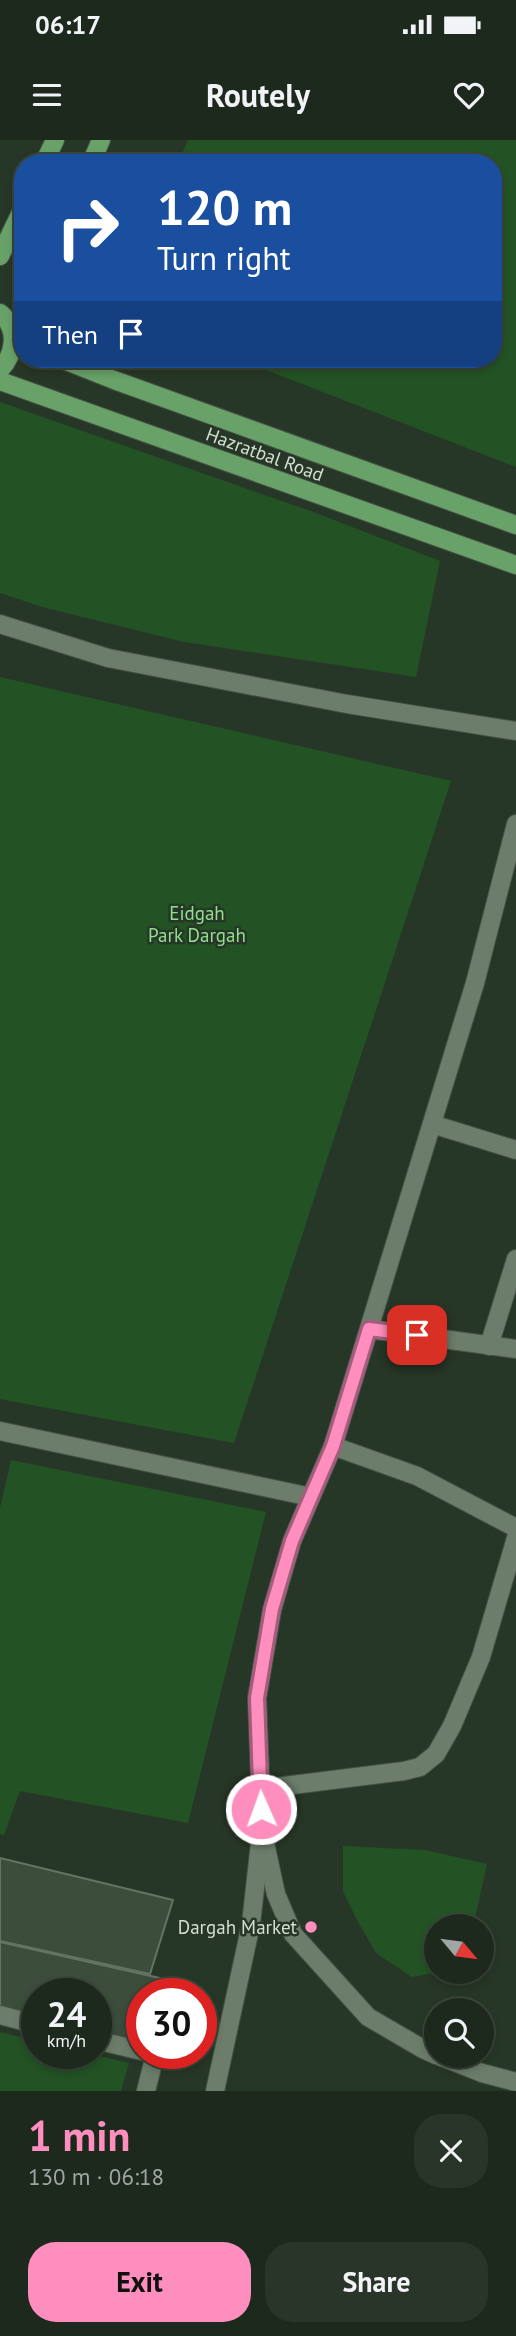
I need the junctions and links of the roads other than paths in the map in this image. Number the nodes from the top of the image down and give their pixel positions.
1 (14, 227) edge
2 (0, 256) edge
3 (14, 327) edge
4 (84, 368) edge
5 (0, 370) edge
6 (0, 382) edge
7 (516, 525) edge
8 (516, 565) edge
9 (0, 624) edge
10 (516, 731) edge
11 (516, 824) edge
12 (432, 1124) junction
13 (516, 1150) edge
14 (516, 1259) edge
15 (369, 1329) junction
16 (489, 1346) junction
17 (516, 1349) edge
18 (0, 1431) edge
19 (333, 1446) junction
20 (311, 1497) junction
21 (516, 1528) edge
22 (516, 1538) edge
23 (260, 1789) junction
24 (262, 1829) junction
25 (0, 2015) edge
26 (21, 2021) edge
27 (424, 2050) edge
28 (469, 2068) edge
29 (152, 2069) edge
30 (516, 2082) edge
31 (146, 2091) edge
32 (215, 2091) edge

1 - 2 main road
3 - 5 main road
4 - 7 main road, Hazratbal Road
6 - 8 main road, Hazratbal Road
9 - 10 street
11 - 12 street
12 - 13 street
12 - 15 street
14 - 16 street
15 - 16 street
15 - 19 street
16 - 17 street
18 - 20 street
19 - 20 street
19 - 21 street
20 - 23 street
22 - 23 street
23 - 24 street
24 - 27 street
24 - 32 street
25 - 26 street
28 - 30 street
29 - 31 street

